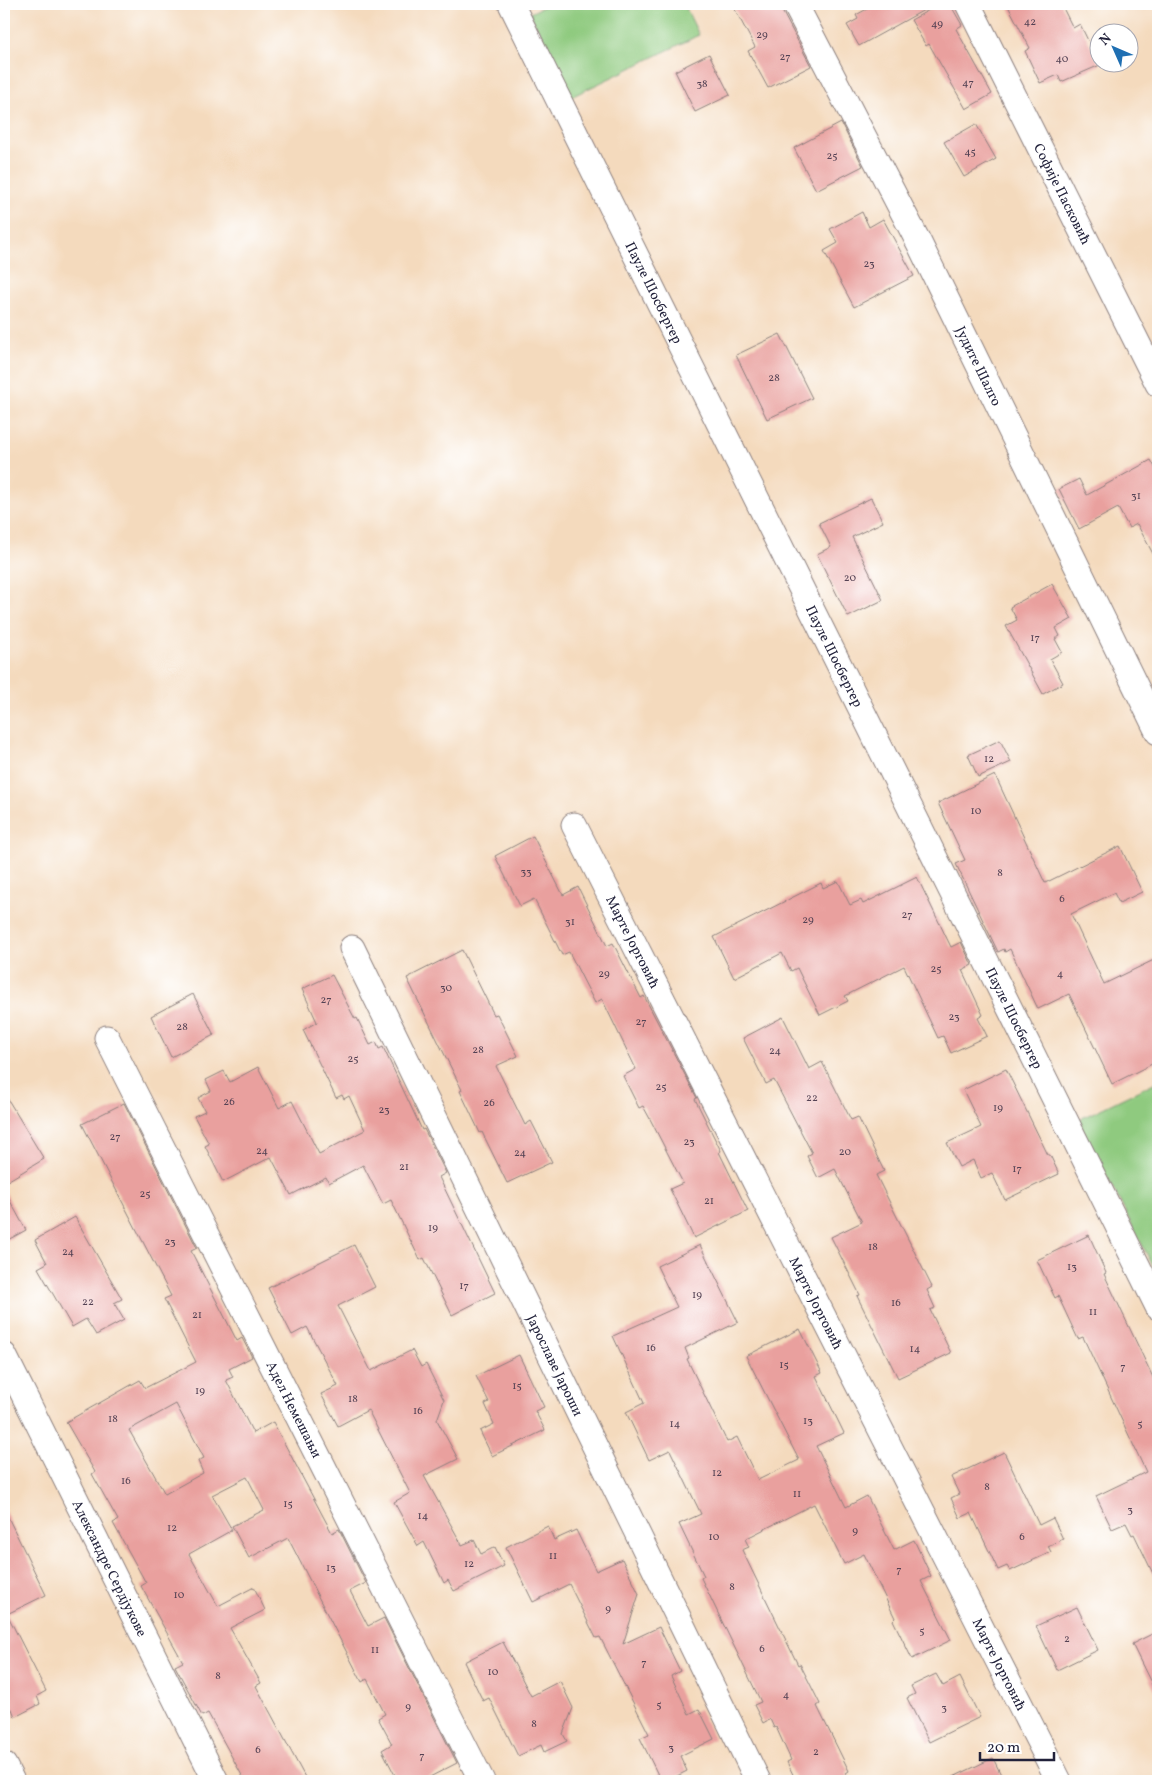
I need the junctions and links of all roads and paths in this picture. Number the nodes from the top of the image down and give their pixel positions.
1 (511, 4) edge
2 (795, 4) edge
3 (968, 4) edge
4 (1158, 384) edge
5 (1158, 732) edge
6 (574, 825) dead end
7 (352, 948) dead end
8 (107, 1038) dead end
9 (1158, 1307) edge
10 (4, 1355) edge
11 (4, 1765) edge
12 (12, 1781) edge
13 (216, 1781) edge
14 (482, 1781) edge
15 (758, 1781) edge
16 (1059, 1781) edge

1 - 9 street, Пауле Шосбергер
2 - 5 street, Јудите Шалго
3 - 4 street, Софије Пасковић
6 - 16 street, Марте Јорговић
7 - 15 street, Јарославе Јароши
8 - 14 street, Адел Немешањи
10 - 13 street, Александре Сердјукове
11 - 12 street

